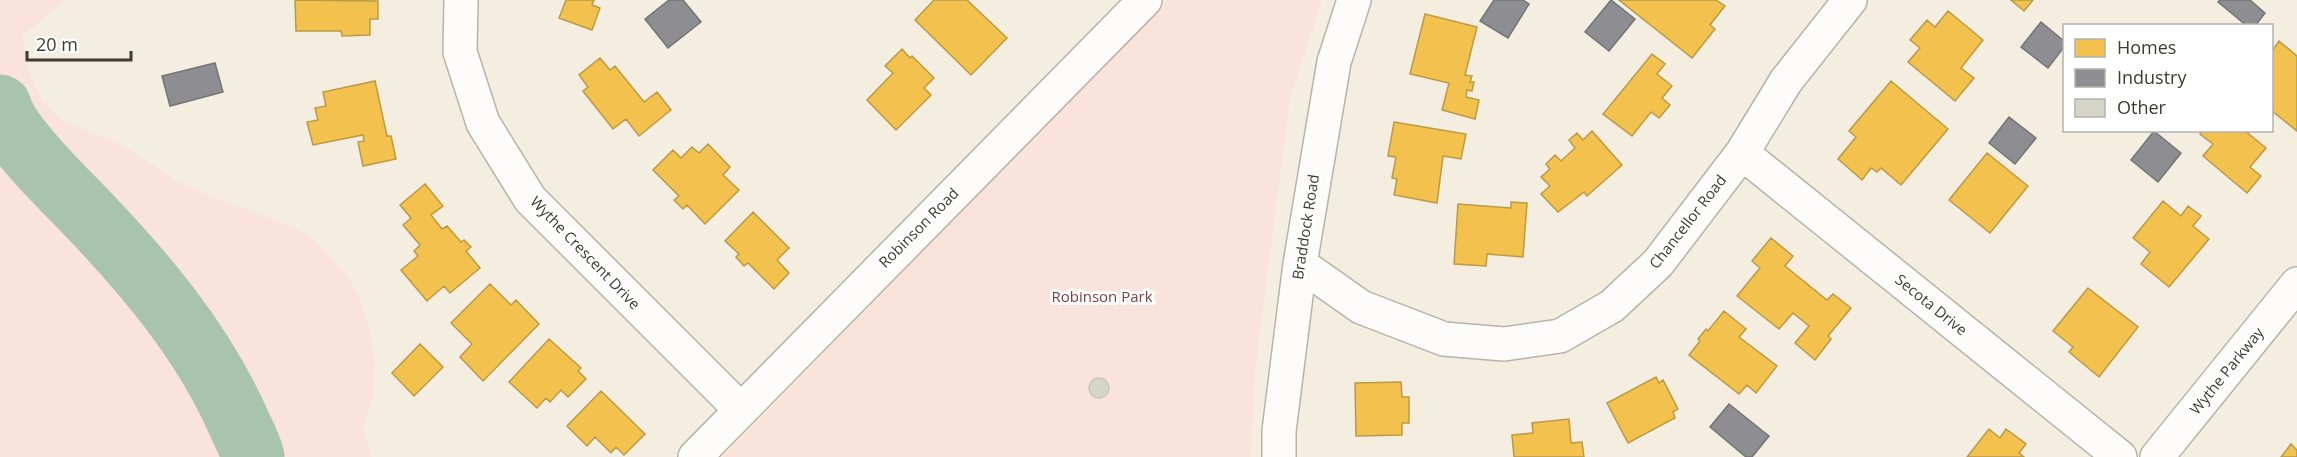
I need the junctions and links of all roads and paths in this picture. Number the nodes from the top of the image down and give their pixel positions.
1 (461, 0) edge
2 (1145, 0) edge
3 (1354, 0) edge
4 (1850, 0) edge
5 (1742, 153) junction
6 (1300, 264) junction
7 (2297, 284) edge
8 (740, 409) junction
9 (694, 457) edge
10 (1278, 457) edge
11 (2121, 457) edge
12 (2157, 457) edge

1 - 8 street, Wythe Crescent Drive
2 - 8 street, Robinson Road
3 - 6 street, Braddock Road
4 - 5 street, Chancellor Road
5 - 6 street, Chancellor Road
5 - 11 street, Secota Drive
6 - 10 street, Braddock Road
7 - 12 street, Wythe Parkway
8 - 9 street, Robinson Road

